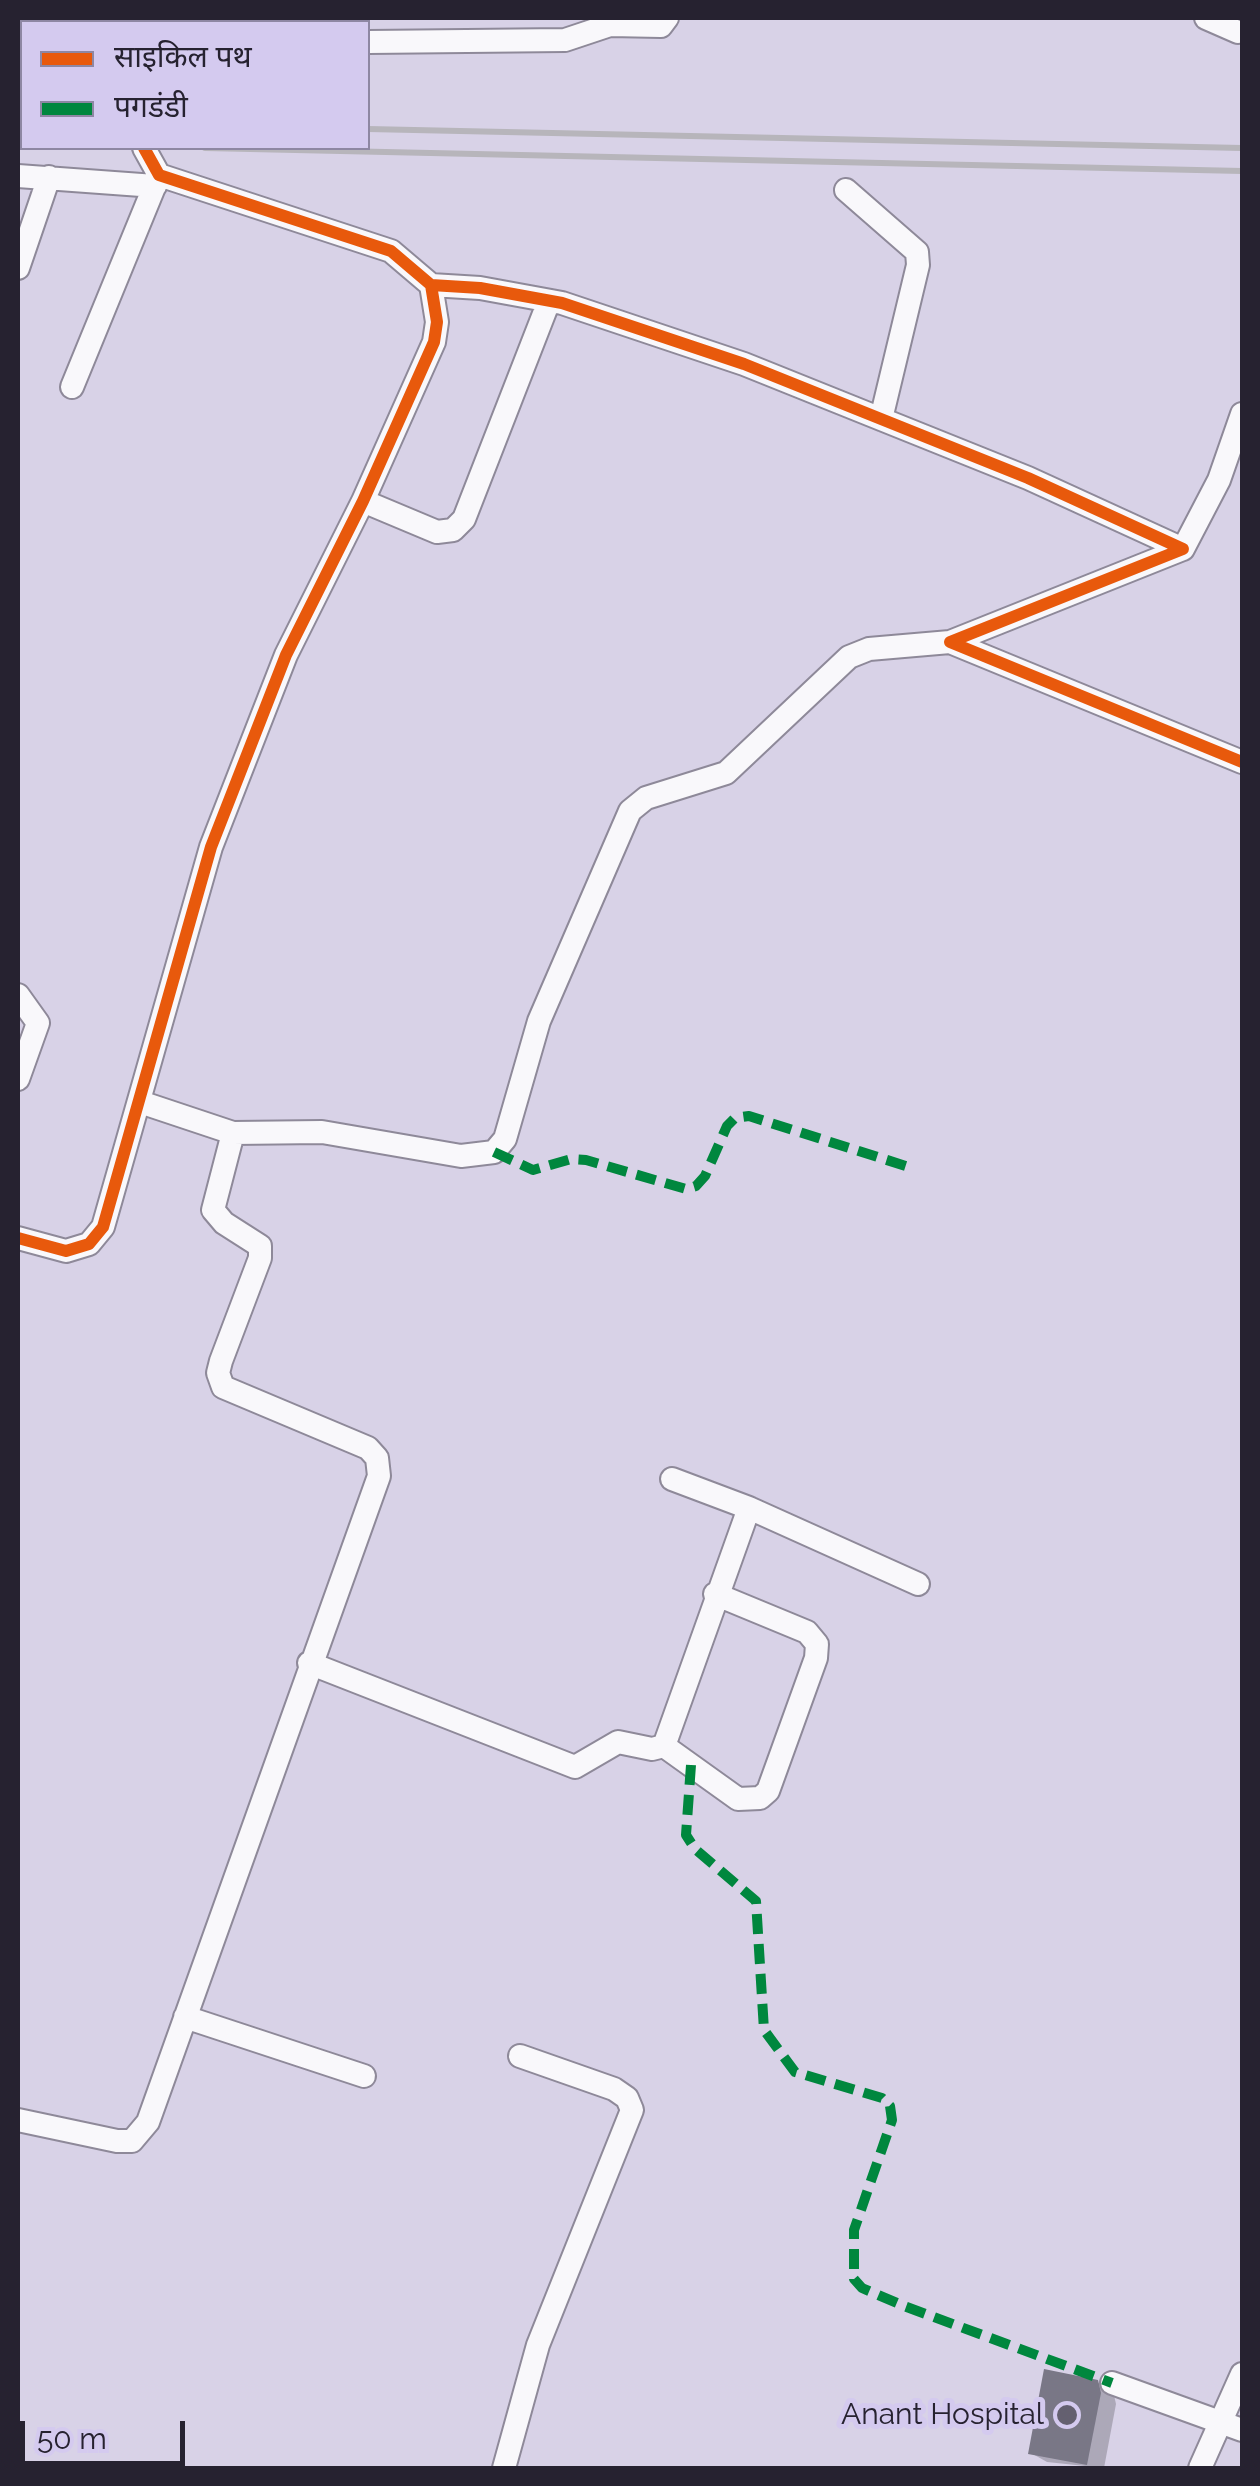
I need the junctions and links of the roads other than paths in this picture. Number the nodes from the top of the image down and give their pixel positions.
1 (667, 18) edge
2 (1206, 18) edge
3 (1238, 32) dead end
4 (370, 42) edge
5 (145, 150) edge
6 (18, 176) edge
7 (49, 177) junction
8 (157, 181) junction
9 (846, 190) dead end
10 (18, 268) edge
11 (431, 285) junction
12 (549, 301) junction
13 (72, 387) dead end
14 (1242, 414) edge
15 (880, 419) junction
16 (363, 501) junction
17 (1183, 549) junction
18 (950, 642) junction
19 (1242, 762) edge
20 (18, 995) edge
21 (18, 1079) edge
22 (140, 1102) junction
23 (233, 1133) junction
24 (18, 1238) edge
25 (672, 1479) dead end
26 (749, 1508) junction
27 (918, 1584) dead end
28 (716, 1594) junction
29 (309, 1663) junction
30 (664, 1746) junction
31 (185, 2017) junction
32 (520, 2056) dead end
33 (364, 2076) dead end
34 (18, 2120) edge
35 (1242, 2374) edge
36 (1112, 2383) dead end
37 (1231, 2426) edge
38 (504, 2468) edge
39 (1200, 2468) edge

1 - 4 street
2 - 3 street
5 - 8 street
6 - 7 street
7 - 8 street
7 - 10 street
8 - 11 street
8 - 13 street
9 - 15 street
11 - 12 street
11 - 16 street
12 - 15 street
12 - 16 street
14 - 17 street
15 - 17 street
16 - 22 street
17 - 18 street
18 - 19 street
18 - 23 street
20 - 21 street
22 - 23 street
22 - 24 street
23 - 29 street
25 - 26 street
26 - 27 street
26 - 28 street
28 - 30 street
28 - 30 street
29 - 30 street
29 - 31 street
31 - 33 street
31 - 34 street
32 - 38 street
35 - 37 street
36 - 37 street
37 - 39 street

